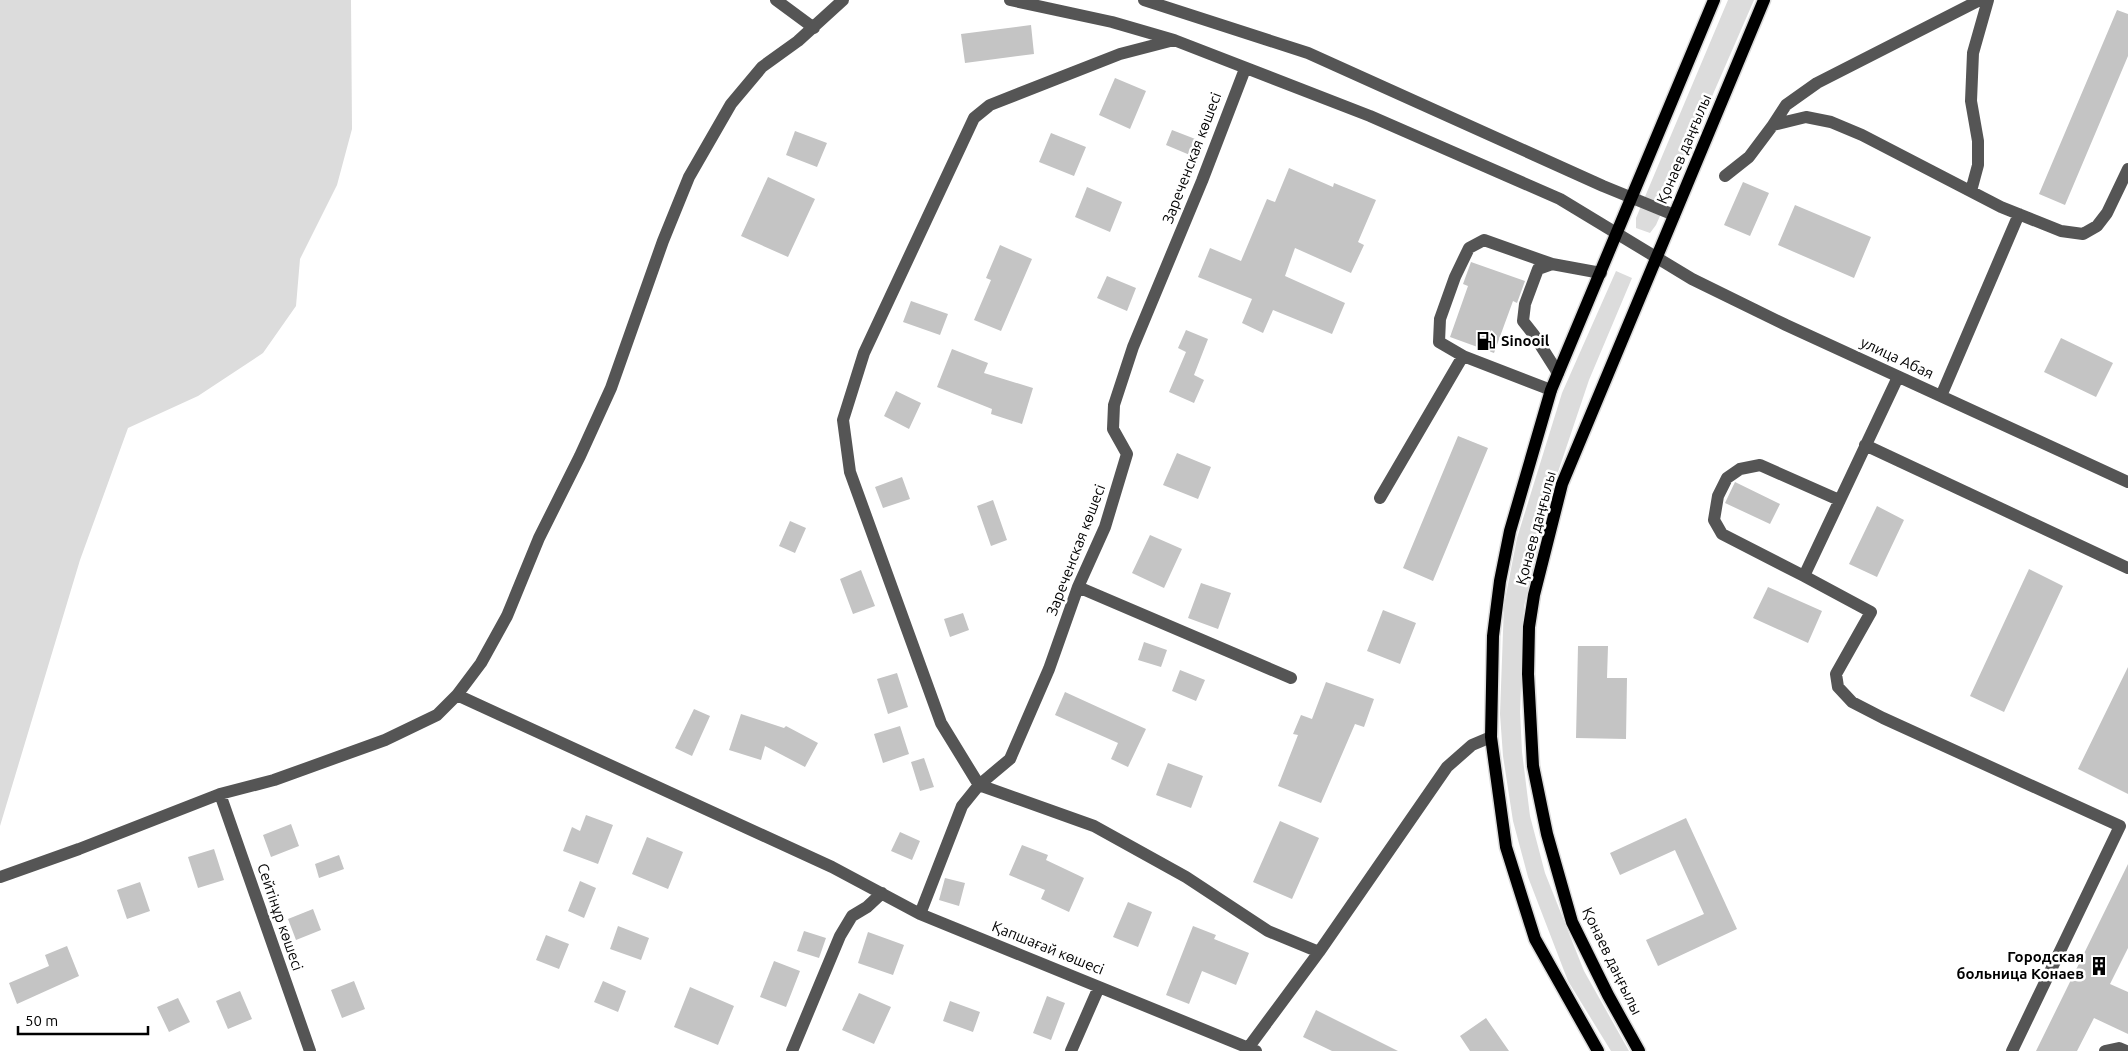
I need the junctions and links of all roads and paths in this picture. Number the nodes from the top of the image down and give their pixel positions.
1 (776, 0) edge
2 (843, 0) edge
3 (1010, 0) edge
4 (1144, 0) edge
5 (1714, 0) edge
6 (1764, 0) edge
7 (1980, 0) edge
8 (1988, 0) edge
9 (814, 28) junction
10 (1174, 40) junction
11 (1245, 69) junction
12 (1773, 125) junction
13 (2128, 169) edge
14 (1725, 176) dead end
15 (1971, 191) junction
16 (1632, 198) junction
17 (1674, 214) junction
18 (2019, 214) junction
19 (1617, 233) junction
20 (1658, 256) junction
21 (1552, 264) junction
22 (1601, 273) junction
23 (1463, 356) junction
24 (1558, 373) junction
25 (1898, 376) junction
26 (1551, 390) junction
27 (1941, 396) junction
28 (1865, 445) junction
29 (2128, 482) edge
30 (1380, 498) dead end
31 (1839, 500) junction
32 (2128, 568) edge
33 (1804, 576) junction
34 (1078, 588) junction
35 (1291, 678) dead end
36 (457, 695) junction
37 (1491, 737) junction
38 (979, 785) junction
39 (220, 794) junction
40 (0, 877) edge
41 (882, 893) junction
42 (920, 914) junction
43 (1319, 952) junction
44 (1099, 987) junction
45 (1252, 1049) edge
46 (307, 1050) edge
47 (792, 1051) edge
48 (1071, 1051) edge
49 (1598, 1051) edge
50 (1639, 1051) edge
51 (2012, 1051) edge
52 (2105, 1051) edge
53 (2126, 1051) edge

1 - 9 street
2 - 9 street
3 - 10 street, улица Абая
4 - 16 street
5 - 16 main road, Қонаев даңғылы
6 - 17 main road, Қонаев даңғылы
7 - 12 street
8 - 15 street
9 - 36 street
10 - 11 street, улица Абая
10 - 38 street
11 - 19 street, улица Абая
11 - 34 street, Зареченская көшесі
12 - 14 street
12 - 15 street
13 - 18 street
15 - 18 street
16 - 17 street
16 - 19 main road, Қонаев даңғылы
17 - 20 main road, Қонаев даңғылы
18 - 27 street
19 - 20 street, улица Абая
19 - 22 main road, Қонаев даңғылы
20 - 25 street, улица Абая
20 - 50 main road, Қонаев даңғылы
21 - 22 street
21 - 23 street
21 - 24 street
22 - 24 main road, Қонаев даңғылы
23 - 26 street
23 - 30 street
24 - 26 main road, Қонаев даңғылы
25 - 27 street, улица Абая
25 - 28 street
26 - 37 main road, Қонаев даңғылы
27 - 29 street, улица Абая
28 - 31 street
28 - 32 street
31 - 33 street
31 - 33 street
33 - 51 street
34 - 35 street
34 - 38 street, Зареченская көшесі
36 - 39 street
36 - 41 street, Қапшағай көшесі
37 - 43 street
37 - 49 main road, Қонаев даңғылы
38 - 42 street, Зареченская көшесі
38 - 43 street
39 - 40 street
39 - 46 street, Сейтінұр көшесі
41 - 42 street, Қапшағай көшесі
41 - 47 street
42 - 44 street, Қапшағай көшесі
43 - 45 street
44 - 45 street, Қапшағай көшесі
44 - 48 street
52 - 53 street

